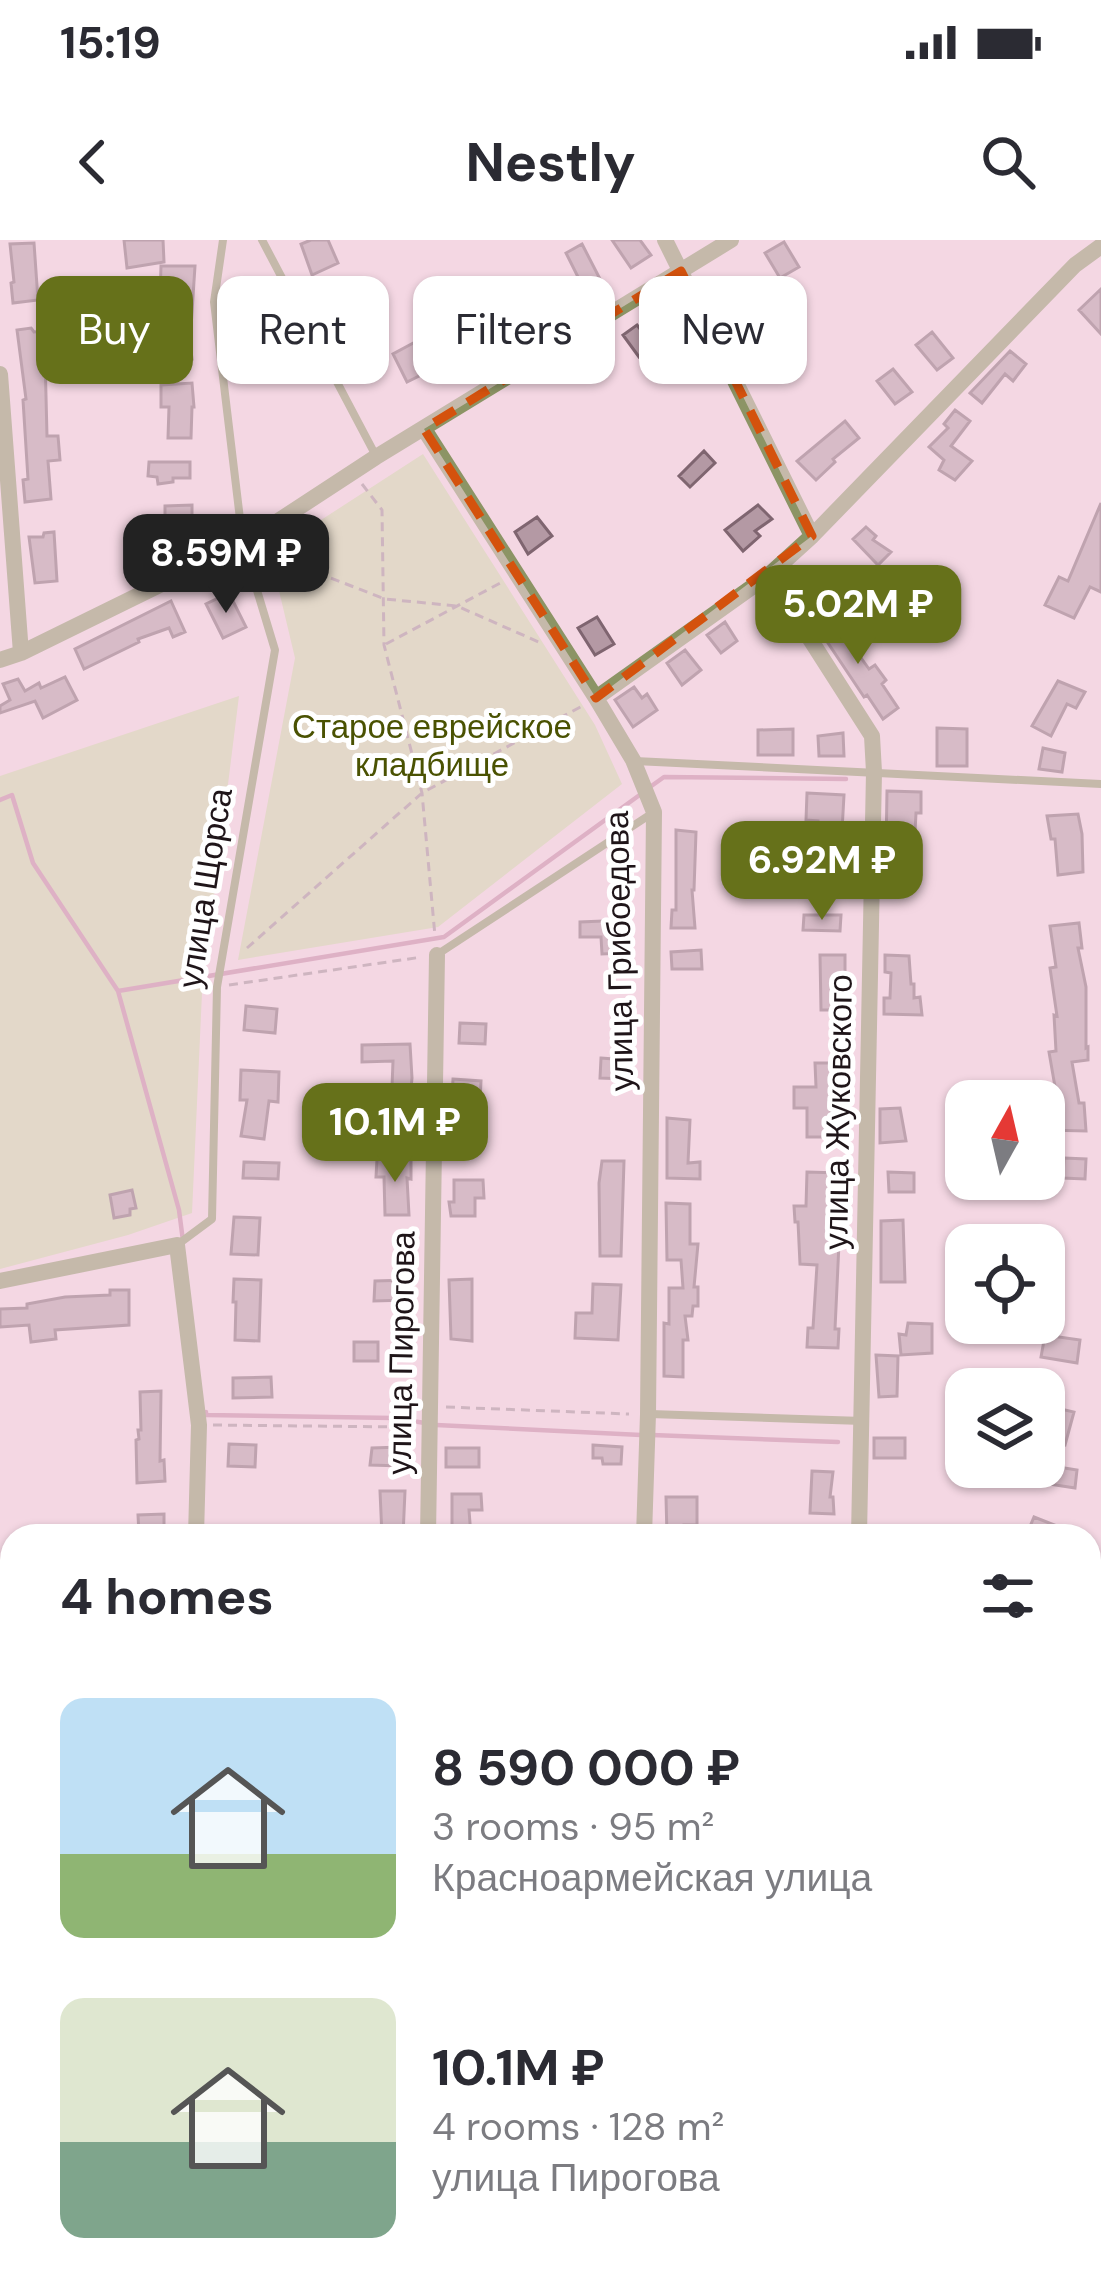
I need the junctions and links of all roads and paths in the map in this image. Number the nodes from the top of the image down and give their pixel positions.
1 (223, 240) edge
2 (262, 240) edge
3 (665, 240) edge
4 (731, 240) edge
5 (1101, 246) edge
6 (681, 271) junction
7 (0, 374) edge
8 (424, 429) junction
9 (376, 458) junction
10 (353, 474) junction
11 (812, 536) junction
12 (243, 544) junction
13 (516, 574) junction
14 (769, 575) junction
15 (386, 599) junction
16 (457, 606) junction
17 (384, 645) junction
18 (21, 653) junction
19 (567, 654) junction
20 (0, 660) edge
21 (596, 698) junction
22 (633, 760) junction
23 (874, 772) junction
24 (1101, 784) edge
25 (422, 793) junction
26 (654, 812) junction
27 (247, 948) dead end
28 (436, 955) junction
29 (217, 987) junction
30 (177, 1245) junction
31 (0, 1281) edge
32 (648, 1414) junction
33 (863, 1421) junction
34 (196, 1524) edge
35 (428, 1524) edge
36 (644, 1524) edge
37 (859, 1524) edge

1 - 12 lane, улица Щорса
2 - 9 lane
3 - 6 street
4 - 6 street
5 - 11 street
6 - 8 street
6 - 11 street
7 - 18 street
8 - 9 street
8 - 13 street, улица Грибоедова
9 - 10 street
10 - 12 street
10 - 15 path
11 - 14 street
12 - 15 path
12 - 18 street
12 - 29 lane, улица Щорса
13 - 16 path
13 - 19 street, улица Грибоедова
14 - 21 street
14 - 23 street, улица Жуковского
15 - 16 path
15 - 17 path
16 - 17 path
16 - 19 path
17 - 25 path
18 - 20 street
19 - 21 street, улица Грибоедова
21 - 22 street, улица Грибоедова
21 - 25 path
22 - 23 lane
22 - 26 street, улица Грибоедова
23 - 24 lane
23 - 33 street, улица Жуковского
25 - 27 path
25 - 28 path
26 - 28 lane
26 - 32 street, улица Грибоедова
28 - 29 path
28 - 35 street, улица Пирогова
29 - 30 lane, улица Щорса
30 - 31 street
30 - 34 street
32 - 33 lane
32 - 36 street, улица Грибоедова
33 - 37 street, улица Жуковского

